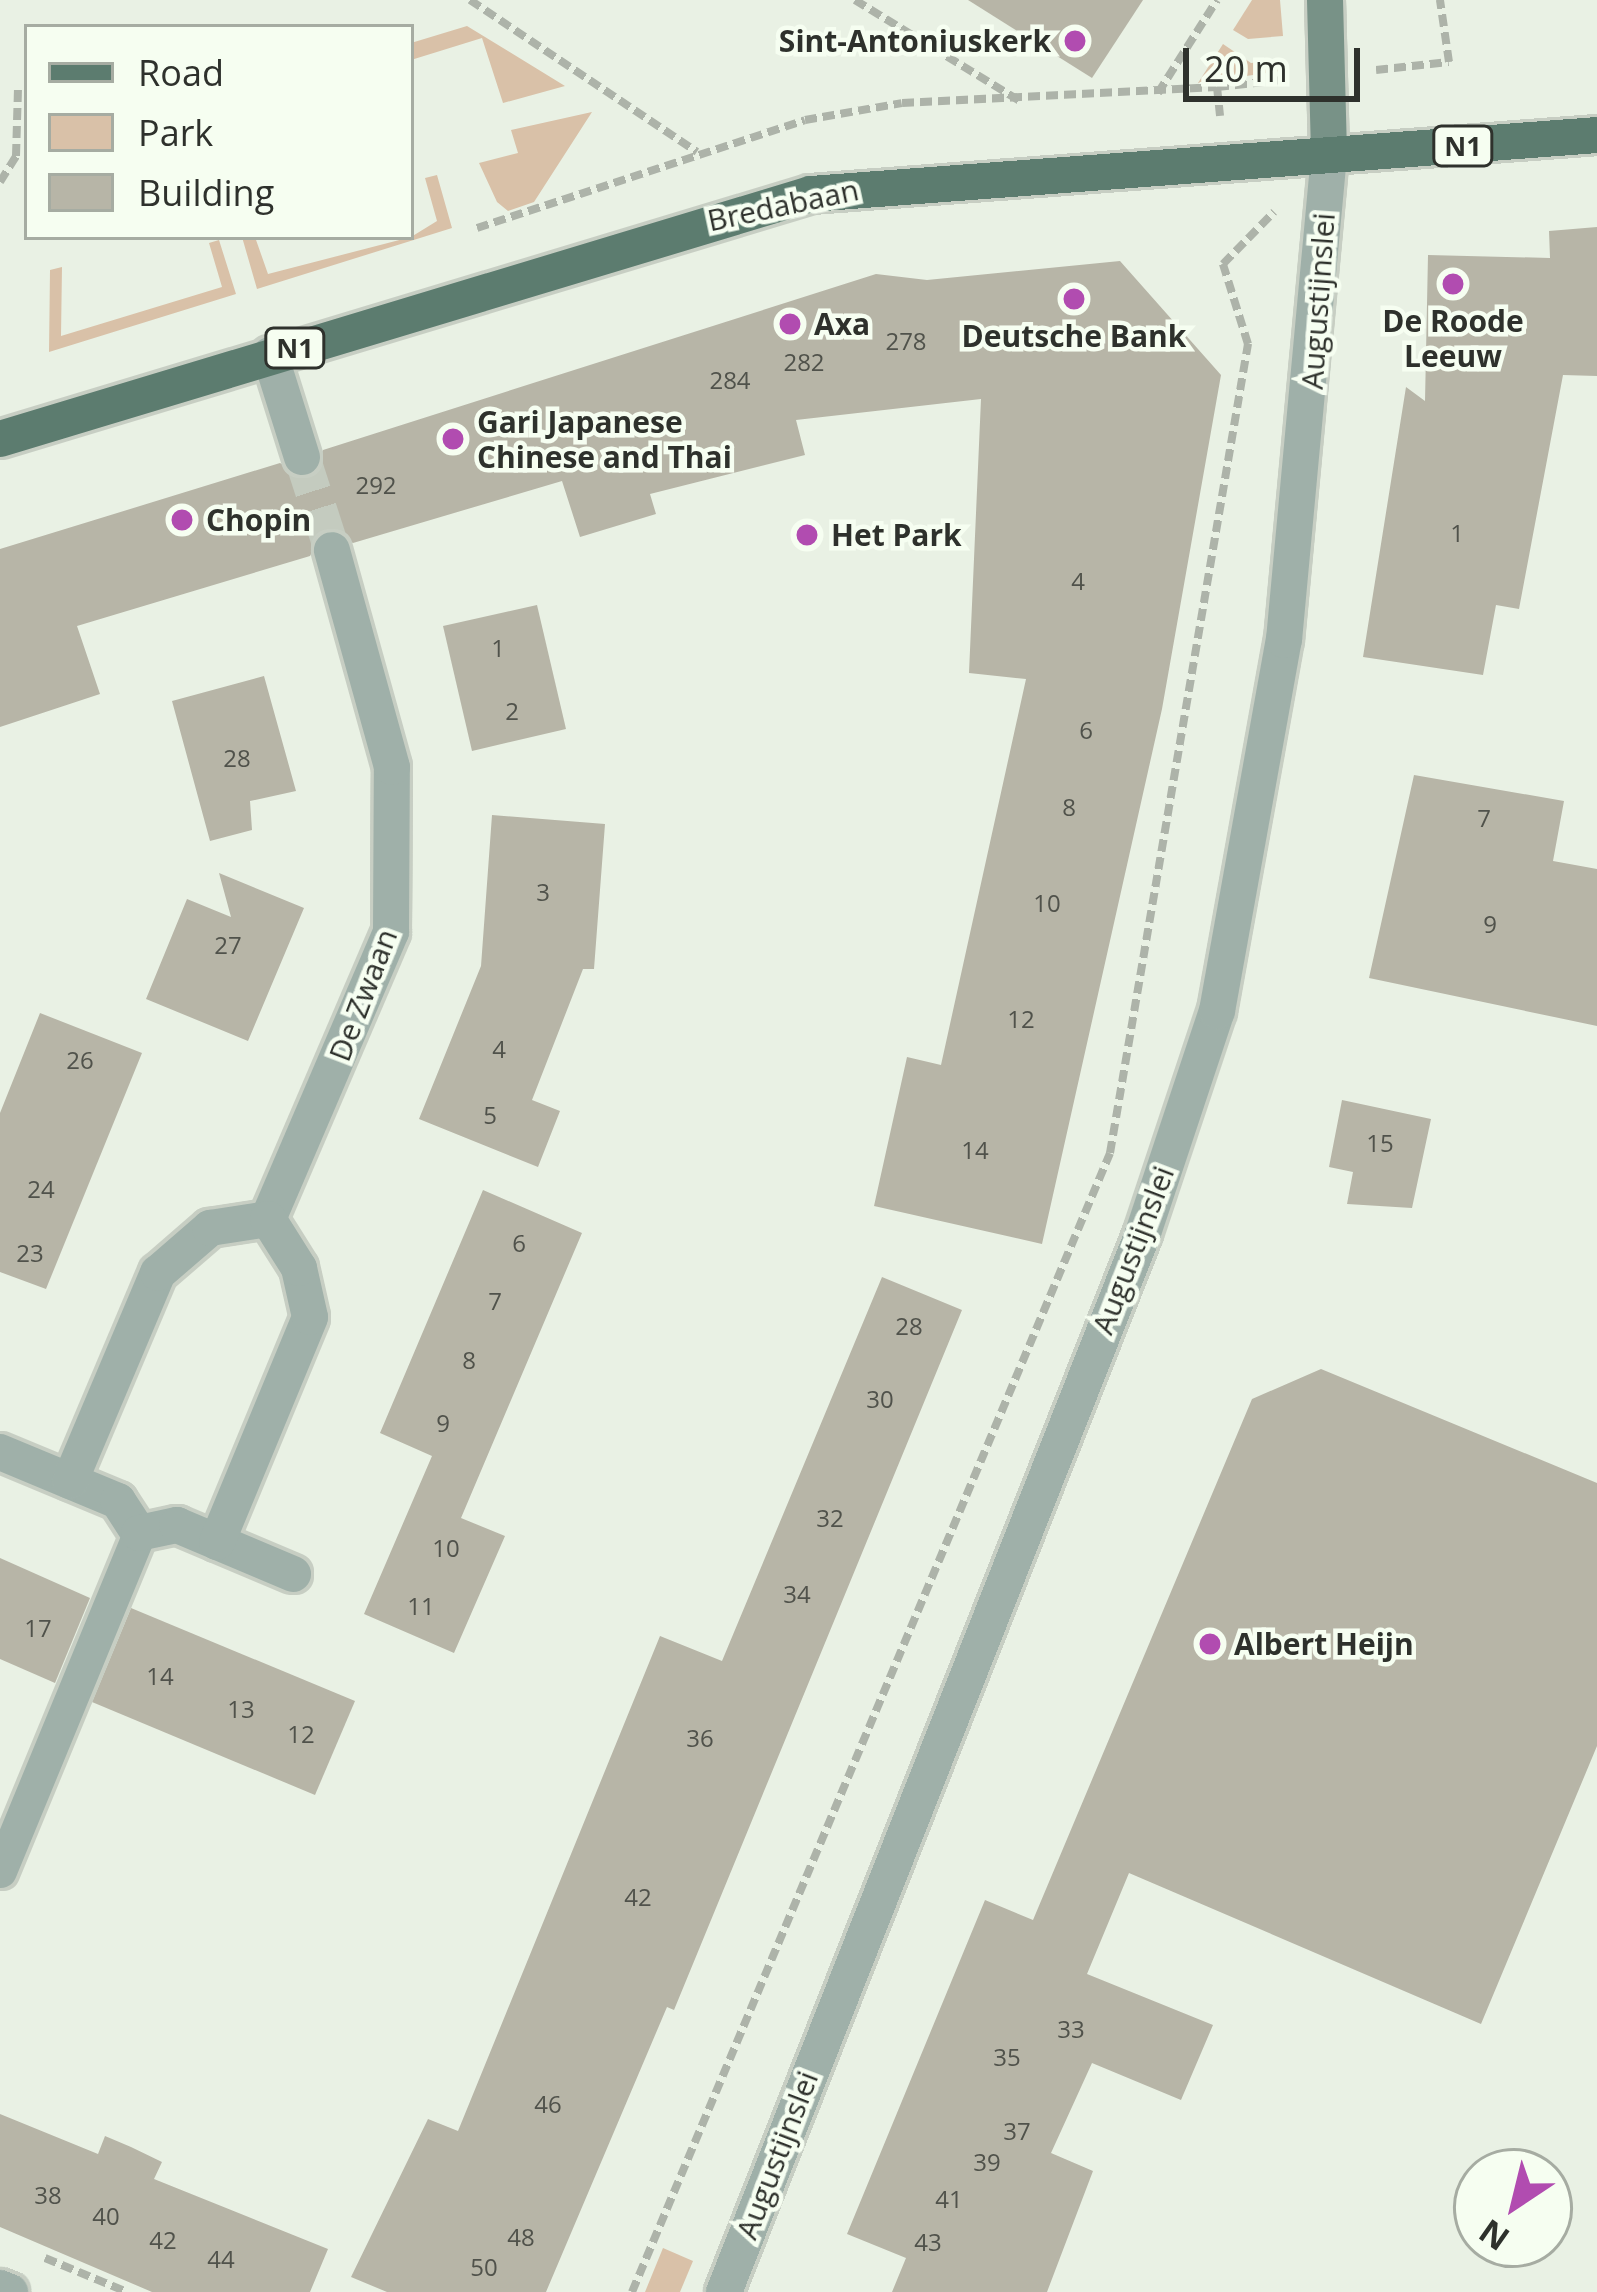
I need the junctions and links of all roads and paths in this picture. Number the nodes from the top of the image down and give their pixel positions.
1 (470, 0) edge
2 (854, 0) edge
3 (1217, 0) edge
4 (1324, 0) edge
5 (1440, 0) edge
6 (1449, 62) dead end
7 (18, 89) dead end
8 (1158, 93) junction
9 (1022, 101) junction
10 (1597, 135) edge
11 (697, 152) junction
12 (1329, 154) junction
13 (1225, 166) junction
14 (0, 182) edge
15 (477, 228) dead end
16 (1223, 264) dead end
17 (270, 355) junction
18 (0, 439) edge
19 (302, 457) tunnel mouth
20 (332, 550) tunnel mouth
21 (268, 1220) junction
22 (0, 1452) edge
23 (70, 1481) junction
24 (139, 1533) junction
25 (217, 1542) junction
26 (293, 1574) dead end
27 (0, 1870) edge
28 (21, 2248) dead end
29 (0, 2288) edge
30 (10, 2292) edge
31 (127, 2292) edge
32 (632, 2292) edge
33 (724, 2292) edge

1 - 11 path
2 - 9 path
3 - 8 path
4 - 12 main road
5 - 6 path
7 - 14 path
8 - 9 path
8 - 13 path
9 - 11 path
10 - 12 main road, Bredabaan / N1
11 - 15 path
12 - 13 main road, Bredabaan / N1
12 - 33 street, Augustijnslei
13 - 17 main road, Bredabaan / N1
16 - 32 path
17 - 18 main road, Bredabaan / N1
17 - 19 street
20 - 21 street, De Zwaan
21 - 23 street
21 - 25 street
22 - 23 street
23 - 24 street
24 - 25 street
24 - 27 lane
25 - 26 street
28 - 31 path
29 - 30 street

